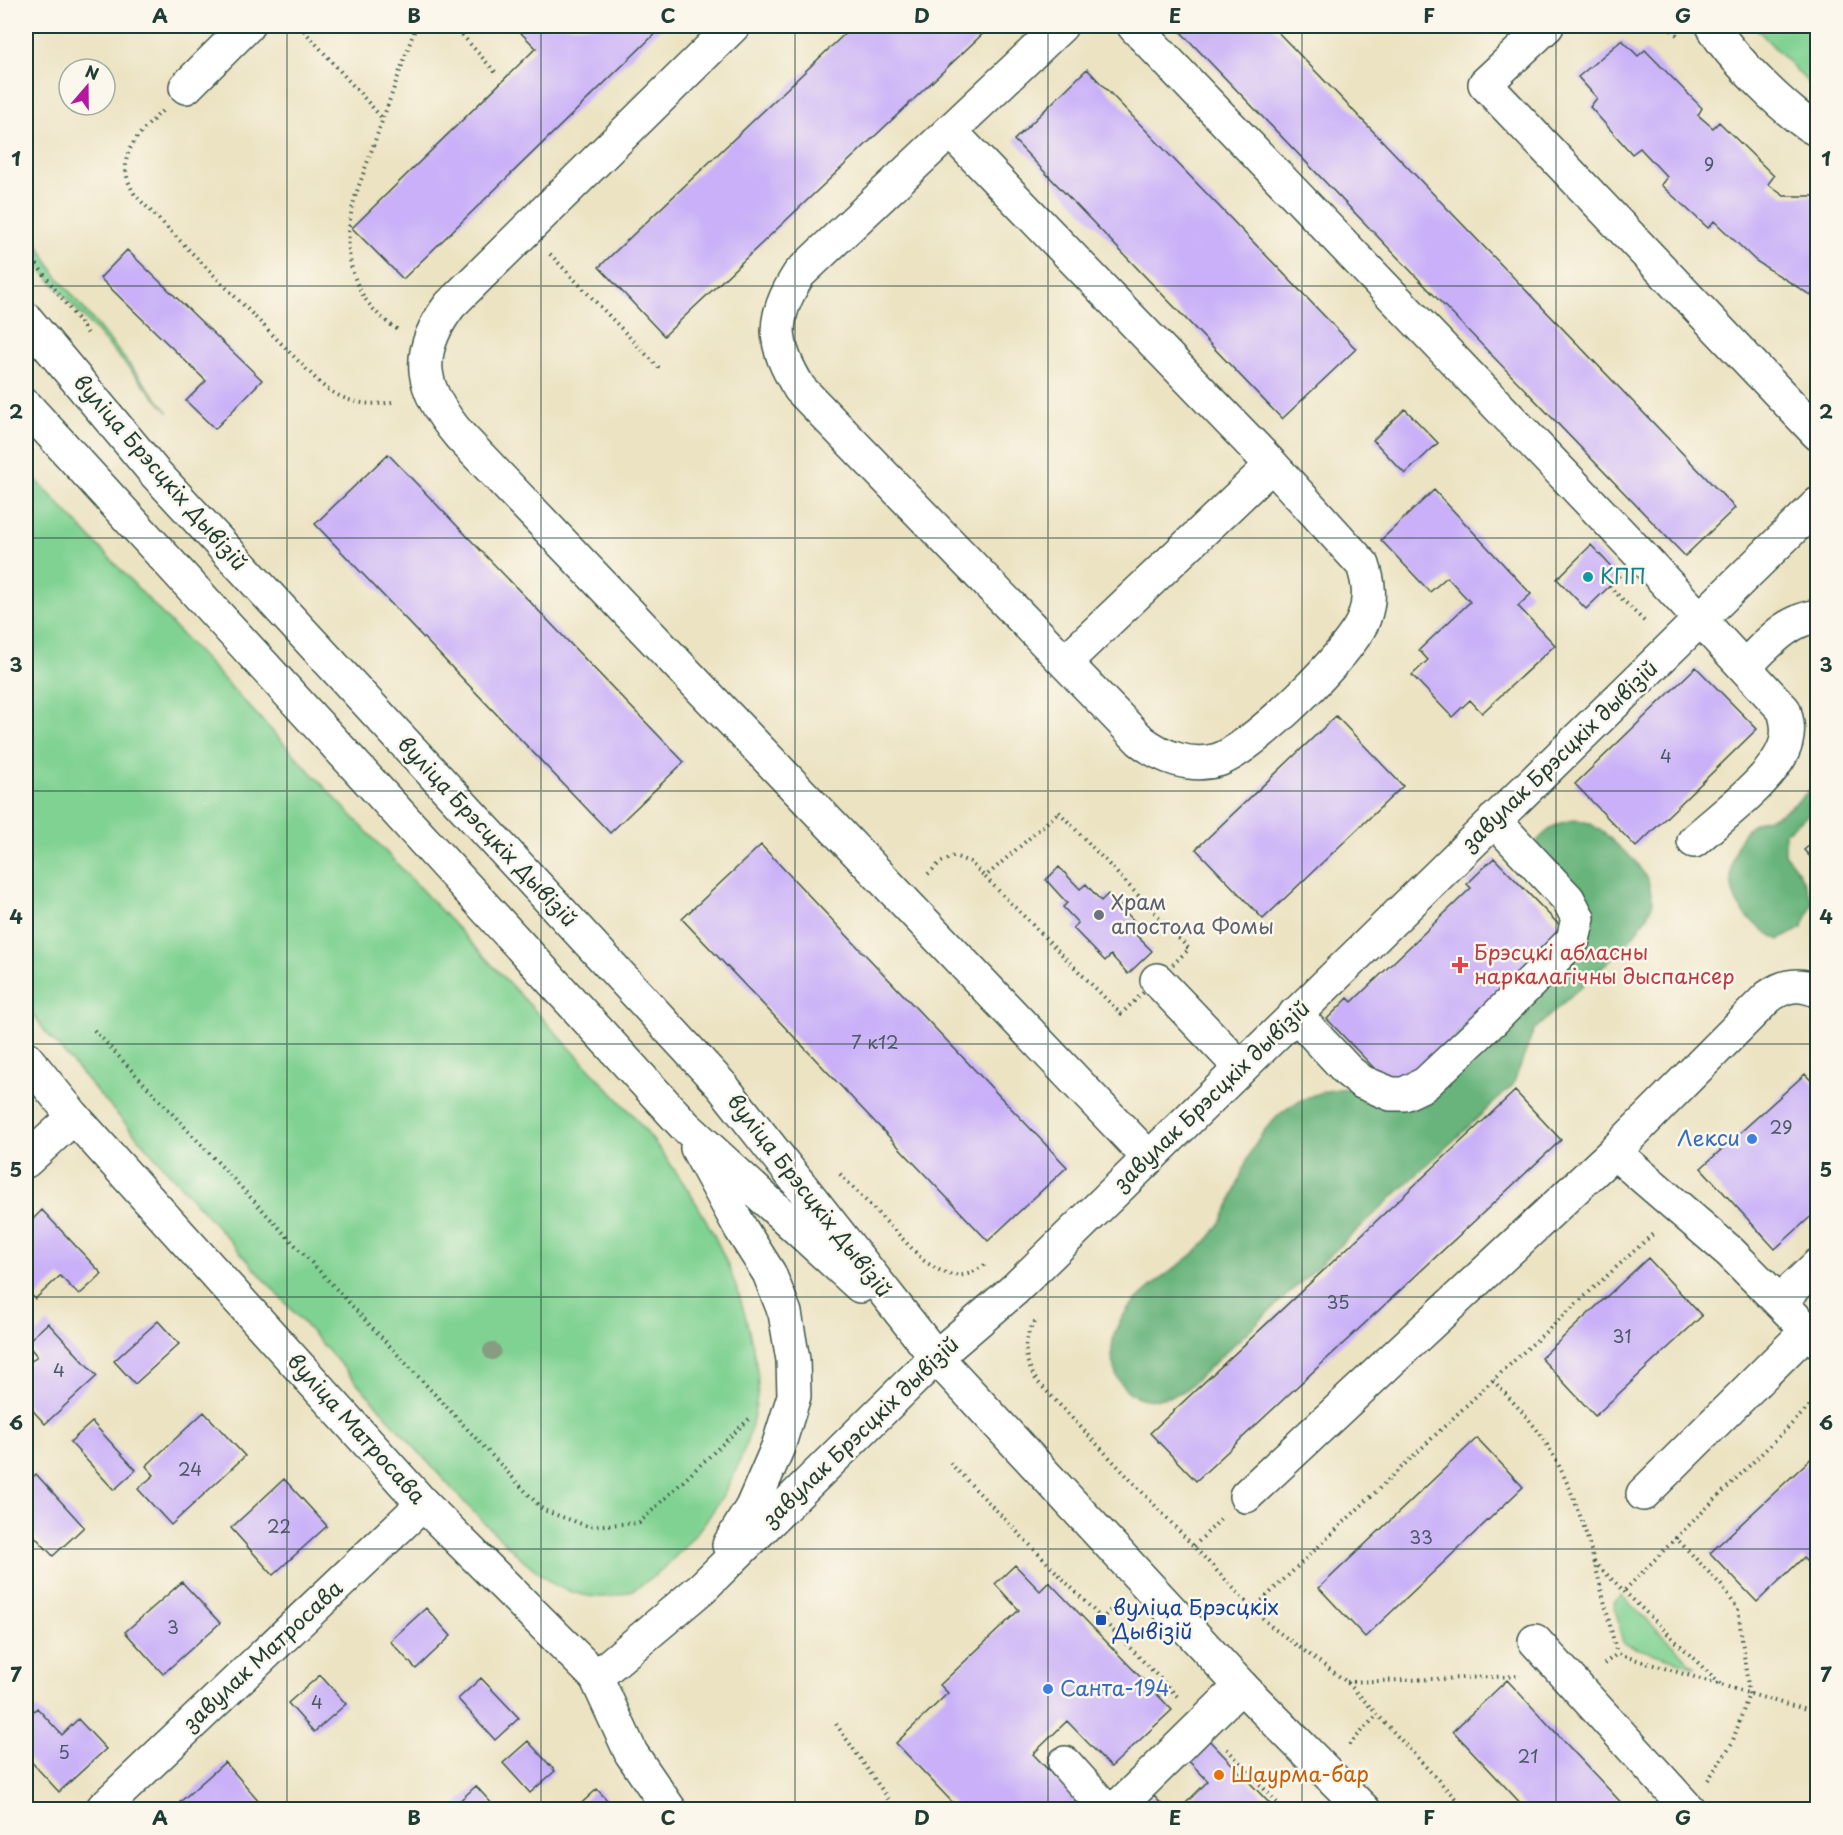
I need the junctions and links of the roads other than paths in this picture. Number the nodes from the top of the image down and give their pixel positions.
1 (247, 26) edge
2 (733, 26) edge
3 (1061, 26) edge
4 (1134, 26) edge
5 (1547, 26) edge
6 (1713, 26) edge
7 (186, 87) road end
8 (1818, 130) edge
9 (951, 132) junction
10 (26, 319) edge
11 (26, 406) edge
12 (1818, 434) edge
13 (1272, 465) junction
14 (1818, 504) edge
15 (1818, 616) edge
16 (1700, 619) junction
17 (1065, 662) junction
18 (1745, 666) junction
19 (1494, 820) junction
20 (1694, 841) dead end
21 (1157, 980) road end
22 (1818, 991) edge
23 (1296, 1014) junction
24 (26, 1058) edge
25 (1241, 1068) junction
26 (74, 1117) junction
27 (685, 1126) junction
28 (1614, 1152) junction
29 (1149, 1158) junction
30 (26, 1161) edge
31 (1818, 1265) edge
32 (1780, 1301) junction
33 (1812, 1336) edge
34 (936, 1357) junction
35 (1643, 1494) dead end
36 (1246, 1496) dead end
37 (423, 1504) junction
38 (703, 1587) junction
39 (1535, 1641) dead end
40 (596, 1677) junction
41 (1241, 1686) junction
42 (1065, 1763) dead end
43 (1686, 1806) edge
44 (103, 1808) edge
45 (670, 1809) edge
46 (1107, 1809) edge
47 (1115, 1809) edge
48 (1364, 1809) edge

1 - 7 main road
2 - 29 main road
3 - 9 main road
4 - 16 main road
5 - 12 main road
6 - 8 main road
9 - 13 main road
9 - 17 main road
10 - 34 main road, вуліца Брэсцкіх Дывізій
11 - 27 main road, вуліца Брэсцкіх Дывізій
13 - 17 main road
13 - 17 main road
14 - 16 main road, завулак Брэсцкіх дывізій
15 - 18 main road
16 - 18 main road
16 - 19 main road, завулак Брэсцкіх дывізій
18 - 20 main road
19 - 23 main road, завулак Брэсцкіх дывізій
19 - 23 main road
21 - 25 main road
22 - 28 main road
23 - 25 main road, завулак Брэсцкіх дывізій
24 - 26 main road, вуліца Матросава
25 - 29 main road, завулак Брэсцкіх дывізій
26 - 30 main road
26 - 37 main road, вуліца Матросава
27 - 34 main road, вуліца Брэсцкіх Дывізій
27 - 38 main road
28 - 32 main road
28 - 36 main road
29 - 34 main road, завулак Брэсцкіх дывізій
31 - 32 main road
32 - 33 main road
33 - 35 main road
34 - 38 main road, завулак Брэсцкіх дывізій
34 - 41 main road, вуліца Брэсцкіх Дывізій
37 - 40 main road, вуліца Матросава
37 - 44 main road, завулак Матросава
38 - 40 main road, завулак Брэсцкіх дывізій
39 - 43 main road
40 - 45 main road, вуліца Матросава
41 - 47 main road
41 - 48 main road, вуліца Брэсцкіх Дывізій
42 - 46 main road

